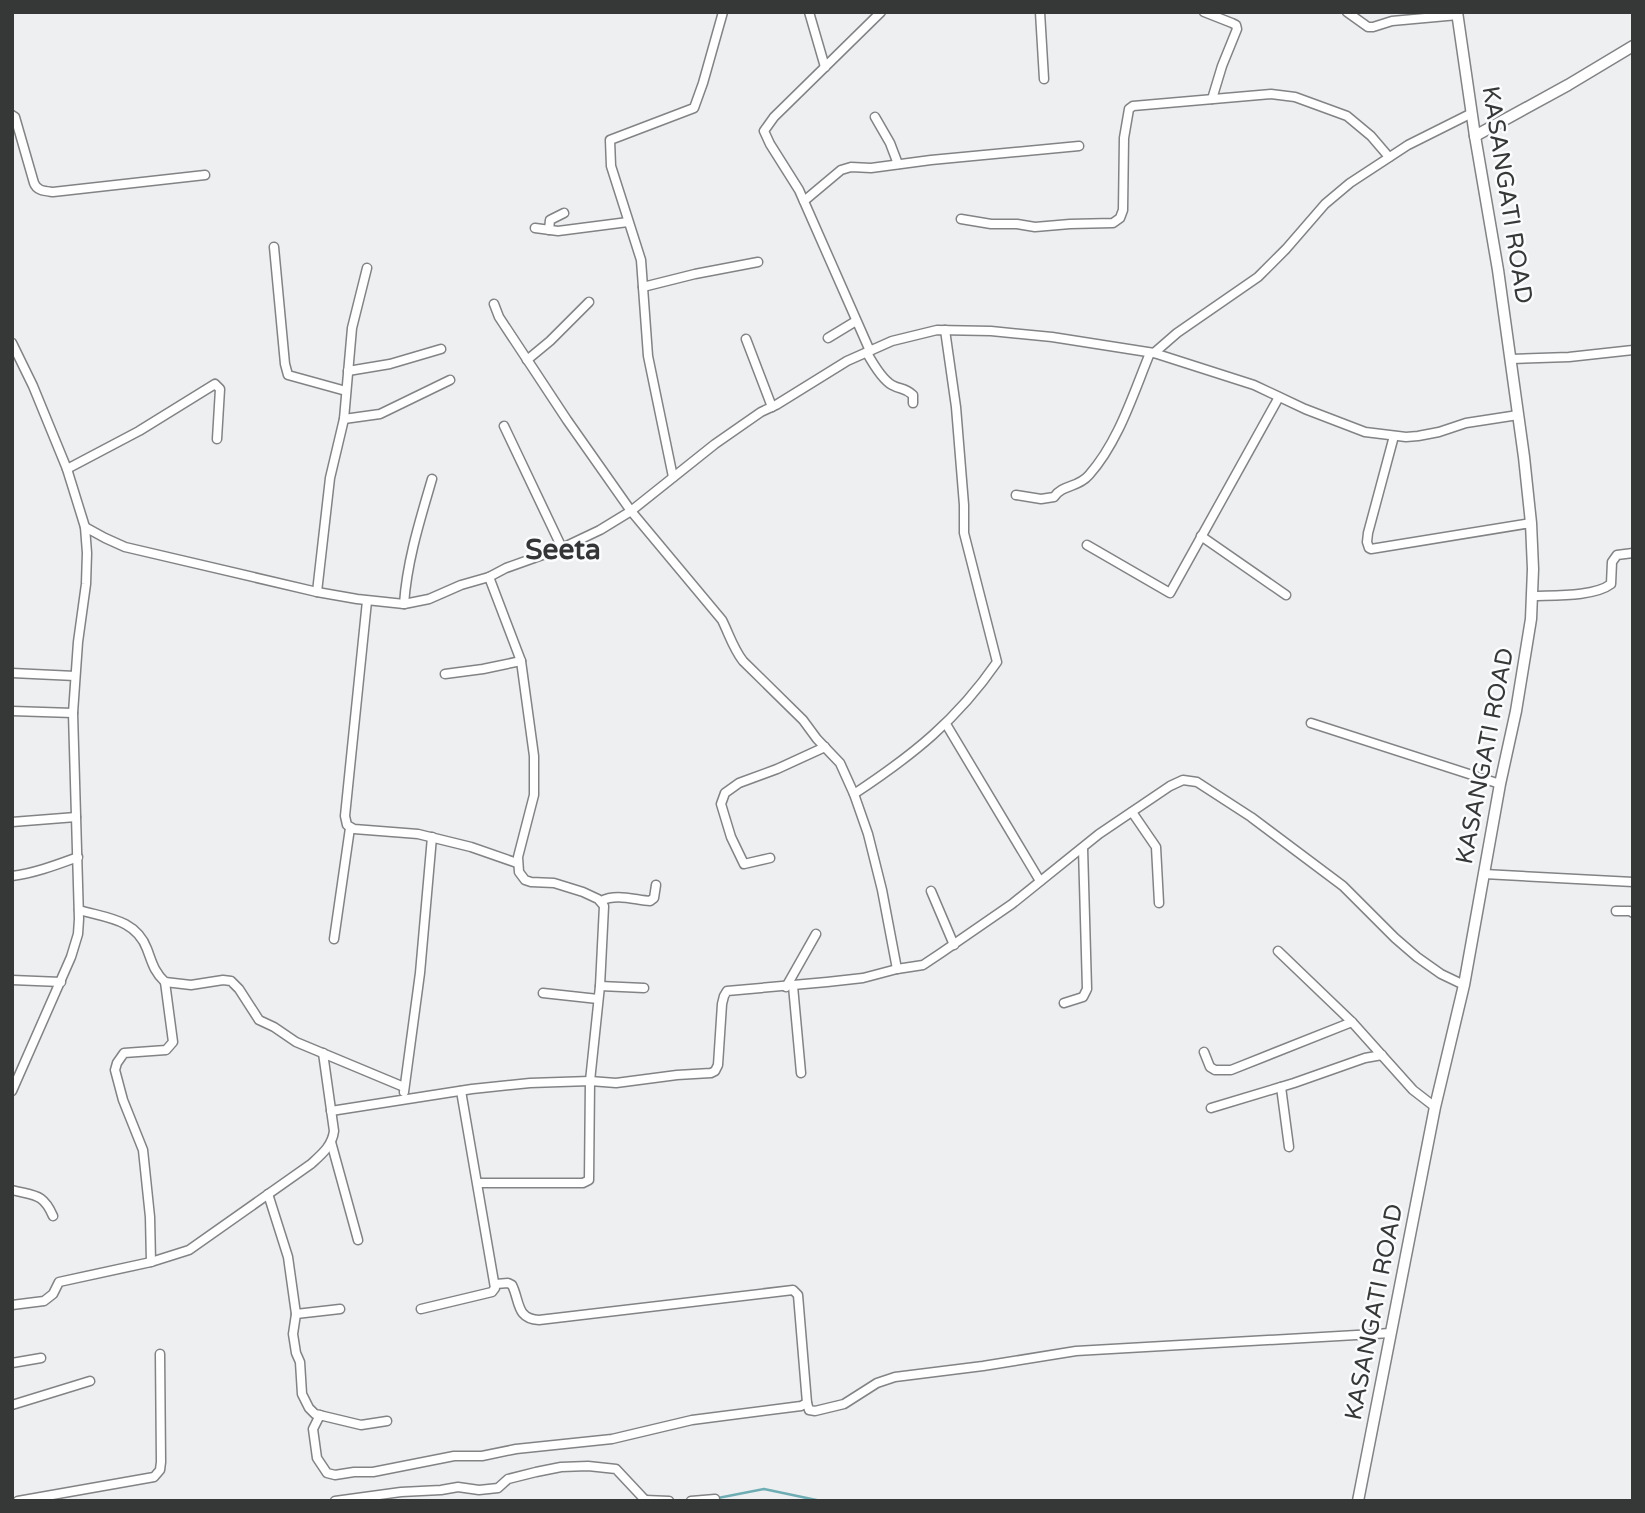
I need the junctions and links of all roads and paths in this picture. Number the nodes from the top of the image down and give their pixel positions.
1 (723, 12) edge
2 (809, 12) edge
3 (881, 12) edge
4 (1040, 12) edge
5 (1205, 12) edge
6 (1347, 12) edge
7 (1457, 13) edge
8 (1633, 46) edge
9 (825, 67) junction
10 (1044, 79) dead end
11 (1212, 99) junction
12 (1472, 113) junction
13 (12, 115) edge
14 (875, 117) dead end
15 (1475, 136) junction
16 (1079, 146) dead end
17 (1389, 157) junction
18 (898, 164) junction
19 (205, 175) dead end
20 (804, 201) junction
21 (564, 213) dead end
22 (961, 219) dead end
23 (628, 222) junction
24 (535, 228) dead end
25 (549, 230) junction
26 (274, 247) dead end
27 (758, 262) dead end
28 (367, 268) dead end
29 (643, 287) junction
30 (589, 302) dead end
31 (494, 304) dead end
32 (856, 321) junction
33 (946, 330) junction
34 (828, 338) dead end
35 (746, 339) dead end
36 (14, 348) edge
37 (441, 349) dead end
38 (1633, 350) edge
39 (868, 352) junction
40 (1152, 353) junction
41 (1511, 359) junction
42 (527, 360) junction
43 (348, 371) junction
44 (450, 380) dead end
45 (346, 391) junction
46 (1279, 397) junction
47 (913, 403) dead end
48 (772, 407) junction
49 (1518, 415) junction
50 (344, 419) junction
51 (504, 426) dead end
52 (1394, 436) junction
53 (217, 439) dead end
54 (67, 469) junction
55 (673, 477) junction
56 (432, 479) dead end
57 (1016, 495) dead end
58 (631, 511) junction
59 (1531, 523) junction
60 (85, 527) junction
61 (1201, 536) junction
62 (1087, 545) dead end
63 (562, 548) junction
64 (1633, 553) edge
65 (489, 577) junction
66 (317, 592) junction
67 (1286, 595) dead end
68 (1532, 596) junction
69 (367, 601) junction
70 (404, 604) junction
71 (521, 661) junction
72 (12, 673) edge
73 (445, 674) dead end
74 (75, 676) junction
75 (12, 711) edge
76 (73, 713) junction
77 (1311, 723) dead end
78 (946, 724) junction
79 (825, 747) junction
80 (1500, 783) junction
81 (854, 794) junction
82 (1132, 812) junction
83 (76, 817) junction
84 (12, 822) edge
85 (350, 828) junction
86 (432, 838) junction
87 (1083, 848) junction
88 (78, 857) junction
89 (769, 858) dead end
90 (517, 863) junction
91 (1484, 874) junction
92 (12, 876) edge
93 (1040, 881) junction
94 (1633, 882) edge
95 (656, 885) dead end
96 (932, 891) dead end
97 (601, 901) junction
98 (1159, 903) dead end
99 (79, 910) junction
100 (1616, 911) dead end
101 (1633, 913) edge
102 (816, 934) dead end
103 (334, 939) dead end
104 (954, 945) junction
105 (1278, 951) dead end
106 (897, 969) junction
107 (12, 980) edge
108 (61, 982) junction
109 (165, 982) junction
110 (1464, 985) junction
111 (600, 986) junction
112 (790, 986) junction
113 (643, 988) dead end
114 (543, 993) dead end
115 (598, 999) junction
116 (1064, 1003) dead end
117 (1352, 1022) junction
118 (1204, 1052) dead end
119 (323, 1053) junction
120 (1382, 1055) junction
121 (12, 1069) edge
122 (22, 1070) junction
123 (801, 1073) dead end
124 (590, 1081) junction
125 (404, 1087) junction
126 (1281, 1087) junction
127 (12, 1091) edge
128 (461, 1091) junction
129 (403, 1100) junction
130 (1435, 1107) junction
131 (1211, 1108) dead end
132 (331, 1111) junction
133 (331, 1142) junction
134 (1289, 1147) dead end
135 (478, 1183) junction
136 (12, 1190) edge
137 (268, 1194) junction
138 (53, 1216) dead end
139 (358, 1240) dead end
140 (151, 1262) junction
141 (496, 1284) junction
142 (12, 1305) edge
143 (421, 1308) dead end
144 (340, 1309) dead end
145 (296, 1314) junction
146 (1391, 1333) junction
147 (160, 1354) dead end
148 (41, 1358) dead end
149 (12, 1363) edge
150 (90, 1381) dead end
151 (807, 1403) junction
152 (12, 1405) edge
153 (320, 1415) junction
154 (387, 1421) dead end
155 (715, 1499) dead end
156 (31, 1500) edge
157 (645, 1500) edge
158 (18, 1501) edge
159 (335, 1501) edge
160 (668, 1501) edge
161 (691, 1501) edge
162 (1358, 1501) edge

1 - 23 street
2 - 9 street
3 - 9 street
4 - 10 street
5 - 11 street
6 - 7 street
7 - 12 street, KASANGATI ROAD
8 - 15 street
9 - 20 street
11 - 17 street
11 - 22 street
12 - 15 street, KASANGATI ROAD
12 - 17 street
13 - 19 street
14 - 18 street
15 - 41 street, KASANGATI ROAD
16 - 18 street
17 - 40 street
18 - 20 street
20 - 32 street
21 - 25 street
23 - 25 street
23 - 29 street
24 - 25 street
26 - 45 street
27 - 29 street
28 - 43 street
29 - 55 street
30 - 42 street
31 - 42 street
32 - 34 street
32 - 39 street
33 - 39 street
33 - 40 street
33 - 78 street
35 - 48 street
36 - 54 street
37 - 43 street
38 - 41 street
39 - 47 street
39 - 48 street
40 - 46 street
40 - 57 street
41 - 49 street, KASANGATI ROAD
42 - 58 street
43 - 45 street
44 - 50 street
45 - 50 street
46 - 52 street
46 - 61 street
48 - 55 street
49 - 52 street
49 - 59 street, KASANGATI ROAD
50 - 66 street
51 - 63 street
52 - 59 street
53 - 54 street
54 - 60 street
55 - 58 street
56 - 70 street
58 - 63 street
58 - 79 street
59 - 68 street, KASANGATI ROAD
60 - 66 street
60 - 74 street
61 - 62 street
61 - 67 street
63 - 65 street
64 - 68 street
65 - 70 street
65 - 71 street
66 - 69 street
68 - 80 street, KASANGATI ROAD
69 - 70 street
69 - 85 street
71 - 73 street
71 - 90 street
72 - 74 street
74 - 76 street
75 - 76 street
76 - 83 street
77 - 80 street
78 - 81 street
78 - 93 street
79 - 81 street
79 - 89 street
80 - 91 street, KASANGATI ROAD
81 - 106 street
82 - 87 street
82 - 98 street
82 - 110 street
83 - 84 street
83 - 88 street
85 - 86 street
85 - 103 street
86 - 90 street
86 - 125 street
87 - 93 street
87 - 116 street
88 - 92 street
88 - 99 street
90 - 97 street
91 - 94 street
91 - 110 street, KASANGATI ROAD
93 - 104 street
95 - 97 street
96 - 104 street
97 - 111 street
99 - 108 street
99 - 109 street
100 - 101 street
102 - 112 street
104 - 106 street
105 - 117 street
106 - 112 street
107 - 108 street
108 - 122 street
109 - 119 street
109 - 140 street
110 - 130 street, KASANGATI ROAD
111 - 113 street
111 - 115 street
112 - 123 street
112 - 124 street
114 - 115 street
115 - 124 street
117 - 118 street
117 - 120 street
119 - 125 street
119 - 132 street
120 - 126 street
120 - 130 street
121 - 122 street
122 - 127 street
124 - 128 street
124 - 135 street
125 - 129 street
126 - 131 street
126 - 134 street
128 - 129 street
128 - 135 street
129 - 132 street
130 - 146 street, KASANGATI ROAD
132 - 133 street
133 - 137 street
133 - 139 street
135 - 141 street
136 - 138 street
137 - 140 street
137 - 145 street
140 - 142 street
141 - 143 street
141 - 151 street
144 - 145 street
145 - 153 street
146 - 151 street
146 - 162 street, KASANGATI ROAD
147 - 156 street
148 - 149 street
150 - 152 street
151 - 153 street
153 - 154 street
155 - 161 street
156 - 158 street
157 - 159 street
157 - 160 street

